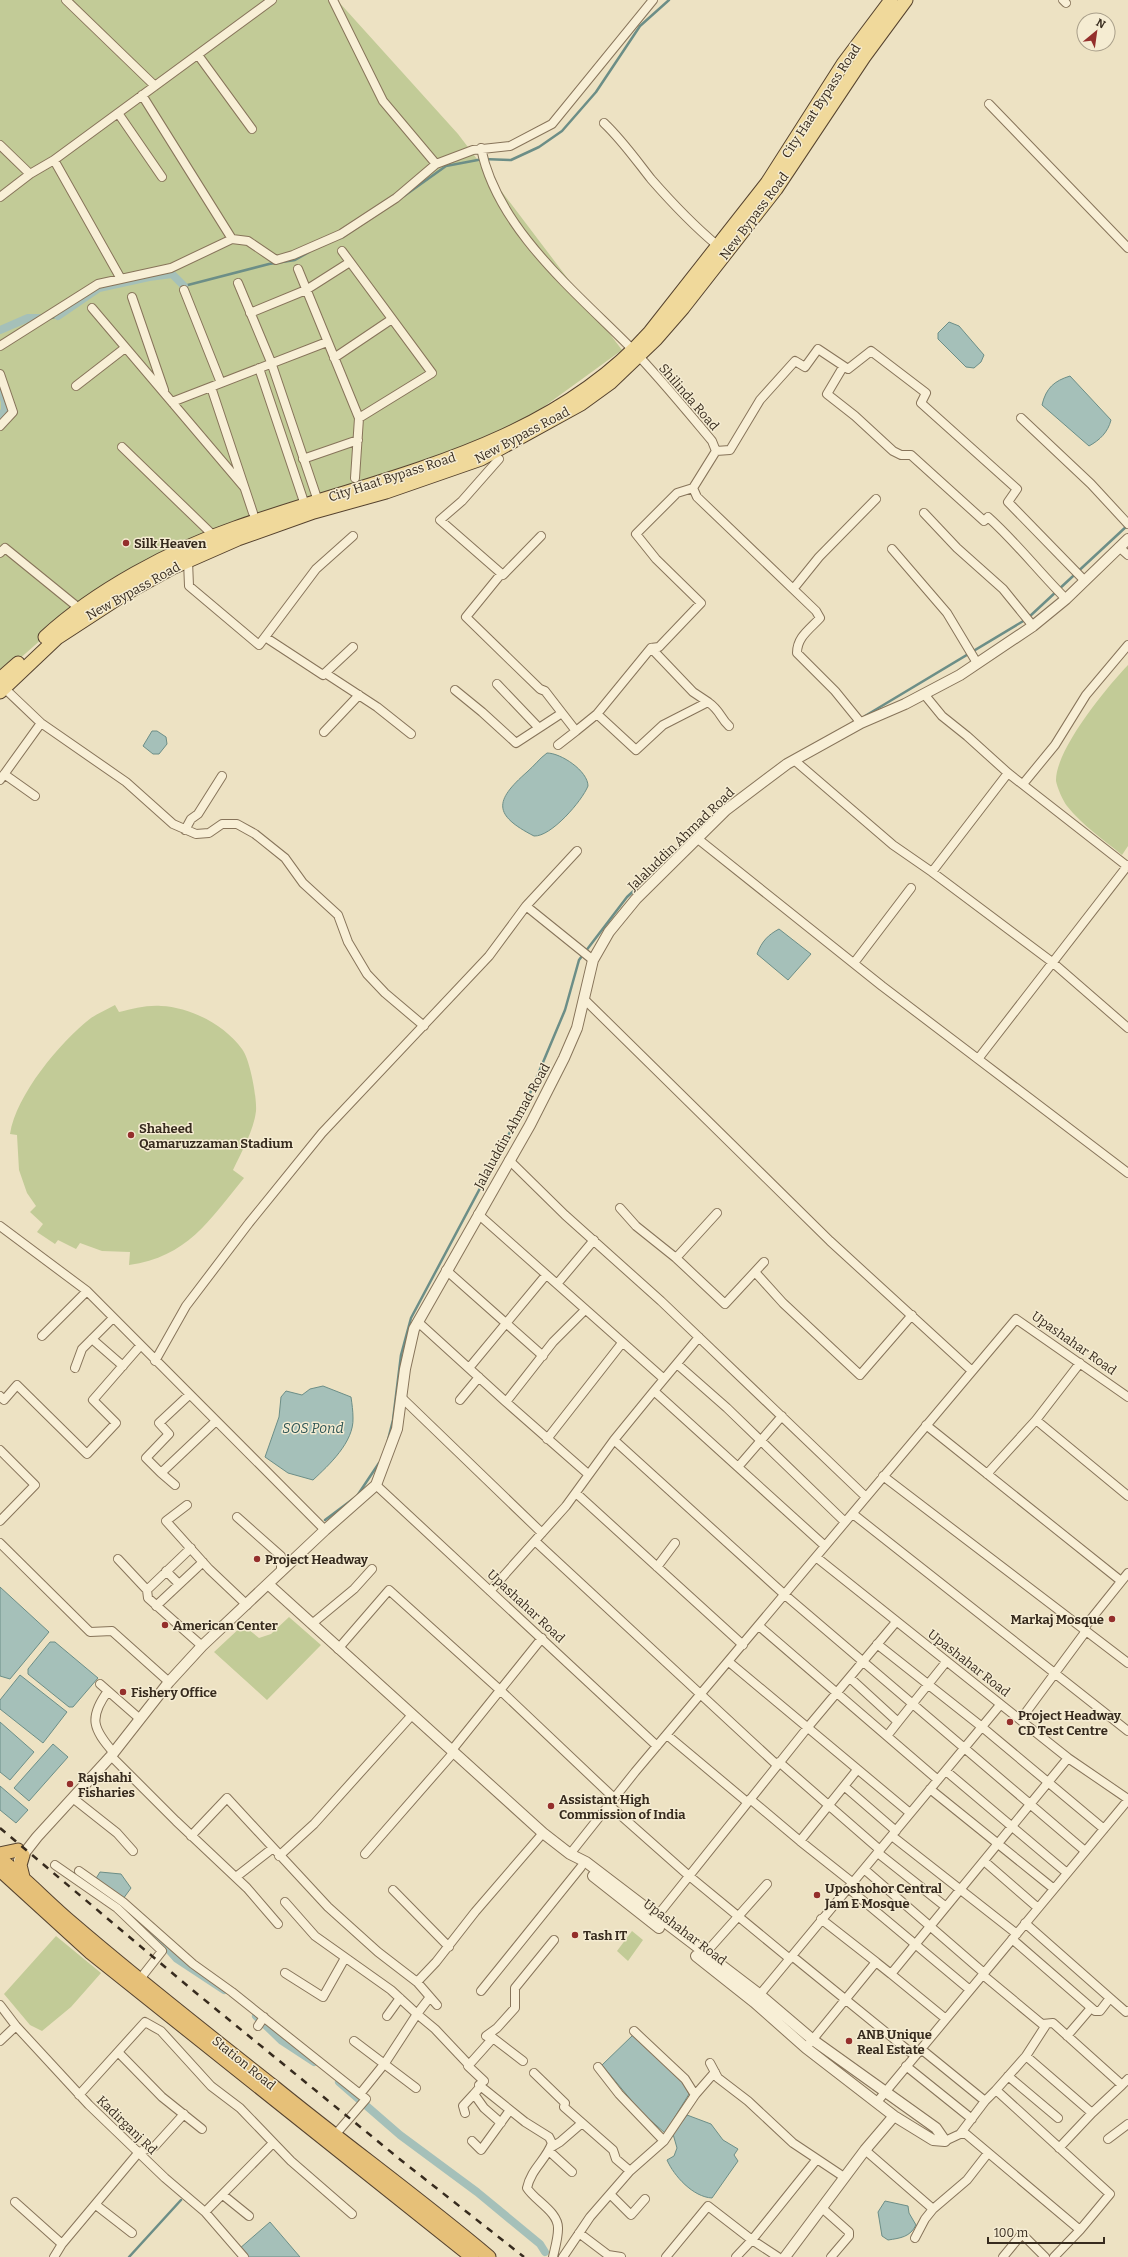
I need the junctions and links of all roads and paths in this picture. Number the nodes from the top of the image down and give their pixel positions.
1 (272, 0) edge
2 (333, 0) edge
3 (653, 0) edge
4 (891, 0) edge
5 (906, 0) edge
6 (71, 2) edge
7 (198, 54) junction
8 (155, 86) junction
9 (142, 95) junction
10 (989, 104) dead end
11 (118, 113) junction
12 (604, 123) dead end
13 (252, 129) dead end
14 (0, 145) edge
15 (482, 150) junction
16 (54, 160) junction
17 (436, 164) junction
18 (30, 174) junction
19 (162, 177) dead end
20 (0, 197) edge
21 (232, 239) junction
22 (718, 246) junction
23 (1128, 248) edge
24 (342, 251) dead end
25 (350, 262) junction
26 (298, 270) dead end
27 (121, 279) junction
28 (238, 283) dead end
29 (184, 290) dead end
30 (306, 290) junction
31 (132, 297) dead end
32 (92, 308) dead end
33 (250, 313) junction
34 (392, 319) junction
35 (328, 342) junction
36 (0, 346) edge
37 (125, 348) junction
38 (636, 353) junction
39 (334, 358) junction
40 (271, 363) junction
41 (843, 367) junction
42 (259, 368) junction
43 (0, 374) edge
44 (221, 383) junction
45 (76, 386) dead end
46 (211, 387) junction
47 (166, 394) junction
48 (172, 402) junction
49 (359, 418) junction
50 (1021, 418) dead end
51 (0, 426) edge
52 (358, 440) junction
53 (122, 447) dead end
54 (716, 451) junction
55 (303, 459) junction
56 (499, 459) dead end
57 (355, 478) dead end
58 (244, 487) junction
59 (693, 488) junction
60 (876, 499) dead end
61 (312, 503) junction
62 (253, 513) dead end
63 (924, 513) dead end
64 (1128, 524) edge
65 (215, 536) junction
66 (353, 536) dead end
67 (540, 536) dead end
68 (1128, 539) edge
69 (1119, 547) junction
70 (892, 549) dead end
71 (0, 554) edge
72 (1128, 555) edge
73 (188, 561) junction
74 (501, 574) junction
75 (1085, 581) junction
76 (794, 588) junction
77 (1066, 599) junction
78 (80, 609) junction
79 (1033, 626) junction
80 (265, 637) junction
81 (1128, 645) edge
82 (353, 647) dead end
83 (652, 648) junction
84 (977, 663) junction
85 (325, 673) junction
86 (498, 684) dead end
87 (1, 686) edge
88 (455, 690) dead end
89 (924, 694) junction
90 (359, 695) junction
91 (708, 702) junction
92 (562, 713) junction
93 (596, 714) junction
94 (42, 723) junction
95 (861, 723) junction
96 (729, 726) dead end
97 (539, 728) junction
98 (576, 731) junction
99 (324, 732) dead end
100 (411, 734) dead end
101 (558, 745) dead end
102 (794, 760) junction
103 (1008, 773) junction
104 (222, 776) dead end
105 (2, 777) edge
106 (1023, 784) junction
107 (35, 796) dead end
108 (186, 830) junction
109 (698, 839) junction
110 (577, 851) dead end
111 (1127, 865) edge
112 (932, 872) junction
113 (911, 888) dead end
114 (526, 906) junction
115 (593, 960) junction
116 (1052, 962) junction
117 (854, 963) junction
118 (584, 999) junction
119 (424, 1026) junction
120 (1128, 1028) edge
121 (978, 1059) junction
122 (509, 1160) junction
123 (1128, 1173) edge
124 (620, 1208) dead end
125 (716, 1213) dead end
126 (478, 1214) junction
127 (0, 1226) edge
128 (594, 1240) junction
129 (676, 1258) junction
130 (764, 1262) dead end
131 (446, 1270) junction
132 (755, 1272) junction
133 (546, 1276) junction
134 (557, 1284) junction
135 (87, 1291) junction
136 (585, 1310) junction
137 (912, 1315) junction
138 (113, 1318) junction
139 (418, 1322) junction
140 (506, 1322) junction
141 (42, 1336) dead end
142 (699, 1337) junction
143 (92, 1339) junction
144 (622, 1343) junction
145 (140, 1346) junction
146 (543, 1356) junction
147 (156, 1361) junction
148 (1080, 1363) junction
149 (677, 1364) junction
150 (123, 1366) junction
151 (75, 1368) dead end
152 (468, 1368) junction
153 (972, 1371) junction
154 (479, 1377) junction
155 (664, 1379) junction
156 (654, 1391) junction
157 (189, 1395) junction
158 (0, 1396) edge
159 (401, 1397) junction
160 (1128, 1397) edge
161 (460, 1400) dead end
162 (506, 1402) junction
163 (782, 1416) junction
164 (1036, 1420) junction
165 (216, 1422) junction
166 (926, 1425) junction
167 (547, 1438) junction
168 (614, 1440) junction
169 (760, 1441) junction
170 (0, 1450) edge
171 (738, 1467) junction
172 (161, 1473) junction
173 (588, 1474) junction
174 (987, 1474) junction
175 (883, 1476) junction
176 (175, 1485) dead end
177 (376, 1485) junction
178 (576, 1493) junction
179 (1128, 1496) edge
180 (866, 1497) junction
181 (187, 1505) dead end
182 (853, 1514) junction
183 (237, 1517) dead end
184 (0, 1521) edge
185 (845, 1522) junction
186 (325, 1530) junction
187 (542, 1533) junction
188 (535, 1541) junction
189 (0, 1543) edge
190 (675, 1543) dead end
191 (825, 1546) junction
192 (190, 1548) junction
193 (816, 1557) junction
194 (118, 1559) dead end
195 (203, 1562) junction
196 (657, 1567) junction
197 (372, 1569) dead end
198 (166, 1571) junction
199 (281, 1572) junction
200 (1128, 1573) edge
201 (1121, 1581) junction
202 (178, 1583) junction
203 (268, 1584) junction
204 (147, 1590) junction
205 (490, 1590) junction
206 (786, 1595) junction
207 (247, 1605) junction
208 (156, 1606) junction
209 (896, 1622) junction
210 (313, 1623) junction
211 (759, 1626) junction
212 (1085, 1630) junction
213 (542, 1638) junction
214 (877, 1644) junction
215 (743, 1645) junction
216 (202, 1646) junction
217 (338, 1649) junction
218 (864, 1660) junction
219 (728, 1662) junction
220 (946, 1662) junction
221 (1128, 1663) edge
222 (1054, 1674) junction
223 (850, 1678) junction
224 (169, 1682) junction
225 (100, 1684) dead end
226 (928, 1684) junction
227 (500, 1690) junction
228 (108, 1691) junction
229 (836, 1694) junction
230 (700, 1695) junction
231 (913, 1703) junction
232 (1000, 1705) junction
233 (412, 1715) junction
234 (140, 1719) junction
235 (1021, 1719) junction
236 (898, 1722) junction
237 (808, 1727) junction
238 (982, 1727) junction
239 (1128, 1732) edge
240 (667, 1735) junction
241 (886, 1736) junction
242 (657, 1746) junction
243 (964, 1748) junction
244 (453, 1751) junction
245 (113, 1754) junction
246 (1068, 1758) junction
247 (778, 1764) junction
248 (857, 1770) junction
249 (946, 1770) junction
250 (938, 1780) junction
251 (1048, 1782) junction
252 (844, 1786) junction
253 (930, 1789) junction
254 (74, 1799) junction
255 (1128, 1799) edge
256 (749, 1800) junction
257 (612, 1801) junction
258 (830, 1804) junction
259 (1030, 1804) junction
260 (910, 1813) junction
261 (1013, 1825) junction
262 (1104, 1829) junction
263 (543, 1833) junction
264 (894, 1833) junction
265 (191, 1836) junction
266 (800, 1841) junction
267 (998, 1844) junction
268 (272, 1848) junction
269 (133, 1851) dead end
270 (879, 1851) junction
271 (1086, 1851) junction
272 (21, 1853) junction
273 (365, 1854) dead end
274 (570, 1854) junction
275 (279, 1856) junction
276 (984, 1861) junction
277 (55, 1865) dead end
278 (3, 1866) edge
279 (581, 1867) junction
280 (864, 1869) junction
281 (79, 1871) dead end
282 (1067, 1873) junction
283 (688, 1875) junction
284 (23, 1877) junction
285 (236, 1877) junction
286 (767, 1884) dead end
287 (850, 1885) junction
288 (1054, 1889) junction
289 (393, 1890) dead end
290 (960, 1890) junction
291 (123, 1902) junction
292 (285, 1902) dead end
293 (117, 1908) junction
294 (946, 1908) junction
295 (1038, 1908) junction
296 (739, 1916) junction
297 (821, 1919) junction
298 (654, 1920) junction
299 (1026, 1923) junction
300 (141, 1924) junction
301 (278, 1924) dead end
302 (930, 1926) junction
303 (1014, 1937) junction
304 (554, 1940) dead end
305 (915, 1944) junction
306 (449, 1947) junction
307 (703, 1957) junction
308 (791, 1957) junction
309 (345, 1958) junction
310 (876, 1962) junction
311 (285, 1973) dead end
312 (891, 1974) junction
313 (984, 1974) junction
314 (140, 1979) junction
315 (417, 1982) junction
316 (970, 1990) junction
317 (481, 1991) dead end
318 (430, 1997) junction
319 (400, 1998) junction
320 (757, 1998) junction
321 (1110, 1998) junction
322 (845, 1999) junction
323 (0, 2005) edge
324 (437, 2005) dead end
325 (1091, 2008) junction
326 (1128, 2011) edge
327 (417, 2014) junction
328 (387, 2016) dead end
329 (264, 2017) junction
330 (946, 2019) junction
331 (1046, 2025) junction
332 (16, 2026) junction
333 (258, 2026) dead end
334 (634, 2031) dead end
335 (1067, 2036) junction
336 (490, 2039) junction
337 (0, 2041) edge
338 (354, 2041) dead end
339 (809, 2044) junction
340 (118, 2052) junction
341 (918, 2052) junction
342 (1026, 2056) junction
343 (523, 2061) dead end
344 (385, 2063) junction
345 (710, 2063) dead end
346 (469, 2065) junction
347 (906, 2066) junction
348 (598, 2067) dead end
349 (715, 2072) junction
350 (534, 2073) dead end
351 (253, 2076) junction
352 (1008, 2076) junction
353 (1125, 2082) edge
354 (480, 2086) junction
355 (416, 2088) dead end
356 (996, 2090) junction
357 (885, 2092) junction
358 (360, 2094) junction
359 (474, 2094) junction
360 (79, 2095) junction
361 (695, 2095) junction
362 (985, 2101) junction
363 (877, 2102) junction
364 (510, 2110) junction
365 (464, 2113) dead end
366 (1092, 2113) junction
367 (184, 2114) junction
368 (894, 2116) junction
369 (1058, 2118) dead end
370 (972, 2120) junction
371 (501, 2123) junction
372 (582, 2123) junction
373 (1128, 2124) edge
374 (202, 2129) dead end
375 (960, 2134) junction
376 (335, 2135) junction
377 (1108, 2139) dead end
378 (472, 2141) dead end
379 (664, 2141) junction
380 (944, 2142) junction
381 (273, 2143) junction
382 (1059, 2148) junction
383 (550, 2150) junction
384 (865, 2150) junction
385 (139, 2152) junction
386 (988, 2153) junction
387 (817, 2159) junction
388 (630, 2171) junction
389 (572, 2172) dead end
390 (844, 2177) junction
391 (610, 2194) junction
392 (223, 2195) junction
393 (645, 2199) dead end
394 (15, 2202) dead end
395 (96, 2206) junction
396 (822, 2208) junction
397 (933, 2209) junction
398 (205, 2212) junction
399 (352, 2214) dead end
400 (250, 2216) dead end
401 (1080, 2230) junction
402 (132, 2233) dead end
403 (579, 2233) junction
404 (915, 2238) dead end
405 (752, 2240) junction
406 (62, 2244) junction
407 (54, 2257) edge
408 (244, 2257) edge
409 (472, 2257) edge
410 (489, 2257) edge
411 (553, 2257) edge
412 (563, 2257) edge
413 (621, 2257) edge
414 (666, 2257) edge
415 (736, 2257) edge
416 (778, 2257) edge
417 (785, 2257) edge
418 (831, 2257) edge
419 (1003, 2257) edge
420 (1045, 2257) edge
421 (1054, 2257) edge

1 - 7 street
2 - 17 street
3 - 15 street
4 - 22 main road, City Haat Bypass Road
5 - 38 main road, New Bypass Road
6 - 8 street
7 - 8 street
7 - 13 street
8 - 9 street
9 - 11 street
9 - 21 street
10 - 23 street
11 - 16 street
11 - 19 street
12 - 22 street
14 - 18 street
15 - 17 street
15 - 38 street, Shilinda Road
16 - 18 street
16 - 27 street
17 - 21 street
18 - 20 street
21 - 27 street
22 - 38 main road, City Haat Bypass Road
24 - 25 street
25 - 30 street
25 - 34 street
26 - 30 street
27 - 36 street
28 - 33 street
29 - 44 street
30 - 33 street
30 - 35 street
31 - 47 street
32 - 37 street
33 - 40 street
34 - 39 street
34 - 49 street
35 - 39 street
35 - 40 street
37 - 45 street
37 - 47 street
38 - 54 street, Shilinda Road
38 - 61 main road, City Haat Bypass Road
38 - 73 main road, New Bypass Road
39 - 49 street
40 - 42 street
40 - 55 street
41 - 54 street
41 - 75 street
41 - 77 street
42 - 44 street
42 - 61 street
43 - 51 street
44 - 46 street
46 - 48 street
46 - 58 street
47 - 48 street
48 - 58 street
49 - 52 street
50 - 64 street
52 - 55 street
52 - 57 street
53 - 65 street
54 - 59 street, Shilinda Road
55 - 61 street
56 - 74 street
58 - 62 street
59 - 76 street
59 - 83 street
60 - 76 street
61 - 65 main road, City Haat Bypass Road
63 - 79 street
65 - 78 main road, City Haat Bypass Road
66 - 80 street
67 - 74 street
68 - 69 street, Jalaluddin Ahmad Road
69 - 72 street
69 - 75 street, Jalaluddin Ahmad Road
70 - 84 street
71 - 78 street
73 - 80 street
73 - 87 main road, New Bypass Road
74 - 92 street
75 - 77 street, Jalaluddin Ahmad Road
76 - 95 street
77 - 79 street, Jalaluddin Ahmad Road
78 - 87 main road, City Haat Bypass Road
79 - 84 street, Jalaluddin Ahmad Road
80 - 85 street
81 - 106 street
82 - 85 street
83 - 91 street
83 - 93 street
84 - 89 street, Jalaluddin Ahmad Road
85 - 90 street
86 - 97 street
87 - 94 street
88 - 97 street
89 - 95 street, Jalaluddin Ahmad Road
89 - 103 street
90 - 99 street
90 - 100 street
91 - 93 street
91 - 96 street
92 - 97 street
92 - 98 street
93 - 98 street
94 - 105 street
94 - 108 street
95 - 102 street, Jalaluddin Ahmad Road
98 - 101 street
102 - 109 street, Jalaluddin Ahmad Road
102 - 112 street
103 - 106 street
103 - 112 street
104 - 108 street
105 - 107 street
106 - 111 street
108 - 119 street
109 - 115 street, Jalaluddin Ahmad Road
109 - 117 street
110 - 114 street
111 - 116 street
112 - 116 street
113 - 117 street
114 - 115 street
114 - 119 street
115 - 118 street, Jalaluddin Ahmad Road
116 - 120 street
116 - 121 street
117 - 121 street
118 - 122 street, Jalaluddin Ahmad Road
118 - 137 street
119 - 147 street
121 - 123 street
122 - 126 street, Jalaluddin Ahmad Road
122 - 128 street
124 - 129 street
125 - 129 street
126 - 131 street, Jalaluddin Ahmad Road
126 - 133 street
127 - 135 street
128 - 134 street
128 - 142 street
129 - 132 street
130 - 132 street
131 - 139 street, Jalaluddin Ahmad Road
131 - 140 street
132 - 137 street
133 - 134 street
133 - 140 street
134 - 136 street
135 - 138 street
135 - 141 street
136 - 144 street
136 - 146 street
137 - 153 street
138 - 143 street
138 - 145 street
139 - 152 street
139 - 159 street, Jalaluddin Ahmad Road
140 - 146 street
140 - 152 street
142 - 149 street
142 - 163 street
143 - 150 street
143 - 151 street
144 - 155 street
144 - 167 street
145 - 147 street
145 - 150 street
146 - 162 street
147 - 157 street
148 - 153 street, Upashahar Road
148 - 160 street, Upashahar Road
148 - 164 street
149 - 155 street
149 - 169 street
150 - 158 street
152 - 154 street
153 - 166 street, Upashahar Road
154 - 161 street
154 - 162 street
155 - 156 street
156 - 168 street
156 - 171 street
157 - 165 street
157 - 172 street
159 - 177 street, Jalaluddin Ahmad Road
159 - 187 street
162 - 167 street
163 - 169 street
163 - 180 street
164 - 174 street
164 - 179 street
165 - 172 street
165 - 186 street
166 - 174 street
166 - 175 street, Upashahar Road
167 - 173 street
168 - 173 street
168 - 206 street
169 - 171 street
169 - 185 street
170 - 184 street
171 - 191 street
172 - 176 street
173 - 178 street
174 - 201 street
175 - 180 street, Upashahar Road
175 - 212 street
177 - 186 street, Jalaluddin Ahmad Road
177 - 205 street, Upashahar Road
178 - 187 street
178 - 196 street
180 - 182 street, Upashahar Road
181 - 192 street
182 - 185 street, Upashahar Road
182 - 222 street
183 - 199 street
185 - 191 street, Upashahar Road
186 - 199 street, Jalaluddin Ahmad Road
187 - 188 street
188 - 205 street
188 - 230 street
189 - 224 street
190 - 196 street
191 - 193 street, Upashahar Road
192 - 195 street
192 - 198 street
193 - 206 street, Upashahar Road
193 - 209 street, Upashahar Road
194 - 204 street
195 - 202 street
195 - 207 street
196 - 215 street
197 - 210 street
198 - 202 street
198 - 204 street
199 - 203 street, Jalaluddin Ahmad Road
200 - 201 street
201 - 212 street
202 - 208 street
203 - 207 street, Jalaluddin Ahmad Road
203 - 210 street
204 - 208 street
205 - 213 street, Upashahar Road
206 - 211 street, Upashahar Road
206 - 218 street
207 - 216 street, Jalaluddin Ahmad Road
208 - 216 street
209 - 214 street
209 - 220 street, Upashahar Road
210 - 217 street
211 - 215 street, Upashahar Road
211 - 229 street
212 - 221 street
212 - 222 street
213 - 227 street
213 - 242 street, Upashahar Road
214 - 218 street
214 - 226 street
215 - 219 street, Upashahar Road
216 - 224 street, Jalaluddin Ahmad Road
217 - 227 street
217 - 233 street
218 - 223 street
218 - 231 street
219 - 230 street, Upashahar Road
219 - 237 street
220 - 226 street
220 - 232 street, Upashahar Road
222 - 235 street
222 - 239 street
223 - 229 street
223 - 236 street
224 - 234 street, Jalaluddin Ahmad Road
225 - 228 street
226 - 231 street
226 - 238 street
227 - 244 street
227 - 257 street
228 - 234 street
228 - 245 street
229 - 237 street
229 - 241 street
230 - 240 street, Upashahar Road
230 - 247 street
231 - 236 street
231 - 243 street
232 - 235 street, Upashahar Road
232 - 238 street
233 - 244 street
233 - 275 street
234 - 245 street, Jalaluddin Ahmad Road
235 - 246 street, Upashahar Road
236 - 241 street
237 - 247 street
237 - 248 street
238 - 243 street
238 - 251 street
240 - 242 street, Upashahar Road
240 - 256 street
241 - 250 street
242 - 257 street, Upashahar Road
243 - 249 street
243 - 259 street
244 - 263 street
244 - 273 street
245 - 254 street, Jalaluddin Ahmad Road
245 - 265 street
246 - 251 street
246 - 255 street, Upashahar Road
247 - 256 street
247 - 258 street
248 - 252 street
248 - 260 street
249 - 250 street
249 - 261 street
250 - 253 street
251 - 259 street
251 - 262 street
252 - 258 street
252 - 264 street
253 - 260 street
253 - 267 street
254 - 269 street
254 - 272 street, Jalaluddin Ahmad Road
255 - 262 street
256 - 266 street
256 - 283 street
257 - 274 street, Upashahar Road
257 - 283 street
258 - 266 street
258 - 270 street
259 - 261 street
259 - 271 street
260 - 264 street
261 - 267 street
261 - 282 street
262 - 271 street
263 - 274 street
263 - 306 street
264 - 270 street
264 - 290 street
265 - 268 street
265 - 285 street
266 - 287 street
267 - 276 street
267 - 288 street
268 - 275 street
268 - 285 street
270 - 280 street
270 - 294 street
271 - 282 street
272 - 278 highway
272 - 278 street, Jalaluddin Ahmad Road
272 - 284 highway
274 - 279 street, Upashahar Road
274 - 298 street
275 - 315 street
276 - 290 street
276 - 295 street
277 - 293 street
278 - 284 highway, Station Road
278 - 351 highway, Station Road
279 - 298 street, Upashahar Road
279 - 317 street
280 - 287 street
280 - 302 street
281 - 291 street
282 - 288 street
283 - 296 street
283 - 298 street
284 - 314 highway, Station Road
285 - 301 street
286 - 296 street
287 - 297 street
287 - 305 street
288 - 295 street
289 - 306 street
290 - 294 street
290 - 303 street
291 - 293 street
291 - 300 street
292 - 309 street
293 - 300 street
294 - 302 street
295 - 299 street
296 - 307 street
296 - 308 street
297 - 308 street
297 - 310 street
298 - 307 street, Upashahar Road
299 - 303 street
299 - 321 street
300 - 314 street
300 - 329 street
302 - 305 street
302 - 313 street
303 - 313 street
303 - 325 street
304 - 336 street
305 - 312 street
305 - 316 street
306 - 315 street
307 - 320 street, Upashahar Road
308 - 320 street
308 - 322 street
309 - 311 street
309 - 319 street
310 - 312 street
310 - 322 street
312 - 330 street
313 - 316 street
313 - 331 street
314 - 351 highway, Station Road
315 - 318 street
316 - 330 street
318 - 324 street
318 - 327 street
319 - 327 street
319 - 328 street
320 - 339 street, Upashahar Road
321 - 325 street
321 - 326 street
322 - 339 street
322 - 341 street
323 - 332 street, Kadirganj Rd
325 - 335 street
327 - 344 street
327 - 346 street
329 - 333 street
329 - 358 street
330 - 341 street
331 - 335 street
331 - 342 street
332 - 337 street
332 - 360 street, Kadirganj Rd
334 - 361 street
335 - 353 street
336 - 343 street
336 - 346 street
338 - 344 street
339 - 357 street
339 - 363 street, Upashahar Road
340 - 360 street
340 - 367 street
340 - 381 street
341 - 347 street
341 - 362 street
342 - 352 street
342 - 366 street
344 - 355 street
344 - 358 street
345 - 349 street
346 - 354 street
347 - 357 street
347 - 370 street
348 - 379 street
349 - 361 street
349 - 387 street
350 - 372 street
351 - 376 highway, Station Road
351 - 409 highway, Station Road
352 - 356 street
352 - 369 street
353 - 366 street
354 - 359 street
354 - 364 street
356 - 362 street
356 - 382 street
357 - 363 street
357 - 380 street
358 - 376 street
359 - 365 street
359 - 371 street
360 - 385 street, Kadirganj Rd
361 - 379 street
362 - 370 street
363 - 368 street, Upashahar Road
364 - 371 street
364 - 383 street
366 - 382 street
367 - 374 street
367 - 385 street
368 - 380 street, Upashahar Road
368 - 384 street
370 - 375 street
371 - 378 street
372 - 383 street
372 - 388 street
373 - 377 street
375 - 380 street
375 - 386 street
376 - 410 highway, Station Road
379 - 388 street
381 - 392 street
381 - 399 street
382 - 401 street
383 - 389 street
383 - 411 street
384 - 390 street
384 - 397 street
385 - 395 street
385 - 398 street, Kadirganj Rd
386 - 397 street
386 - 401 street
387 - 390 street
387 - 405 street
388 - 391 street
390 - 396 street
391 - 393 street
391 - 403 street
392 - 398 street
392 - 400 street
394 - 406 street
395 - 402 street
395 - 406 street
396 - 417 street
396 - 418 street
397 - 404 street
398 - 408 street, Kadirganj Rd
401 - 421 street
403 - 412 street
403 - 413 street
405 - 414 street
405 - 415 street
405 - 416 street
406 - 407 street
419 - 420 street

